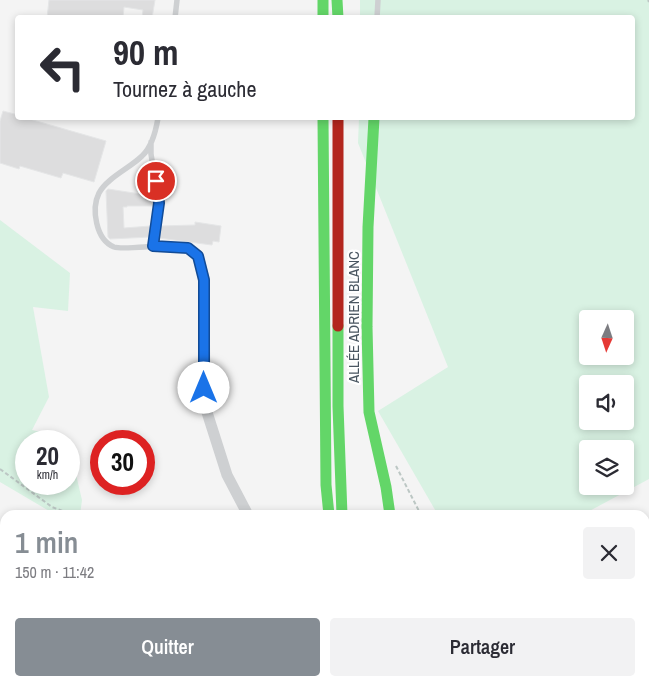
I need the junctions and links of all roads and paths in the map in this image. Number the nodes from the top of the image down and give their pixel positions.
1 (177, 0) edge
2 (323, 0) edge
3 (337, 0) edge
4 (378, 0) edge
5 (175, 15) edge
6 (323, 15) edge
7 (338, 15) edge
8 (377, 15) edge
9 (158, 120) edge
10 (323, 120) edge
11 (338, 120) edge
12 (374, 120) edge
13 (150, 142) junction
14 (153, 246) junction
15 (198, 256) joint
16 (0, 469) edge
17 (60, 510) edge
18 (245, 510) edge
19 (328, 510) edge
20 (342, 510) edge
21 (389, 510) edge

1 - 5 lane
2 - 6 main road
3 - 7 main road
4 - 8 lane
9 - 13 lane
10 - 19 main road
11 - 20 main road
12 - 21 main road, ALLÉE ADRIEN BLANC
13 - 14 lane
13 - 14 lane
14 - 15 lane
15 - 18 street
16 - 17 path

